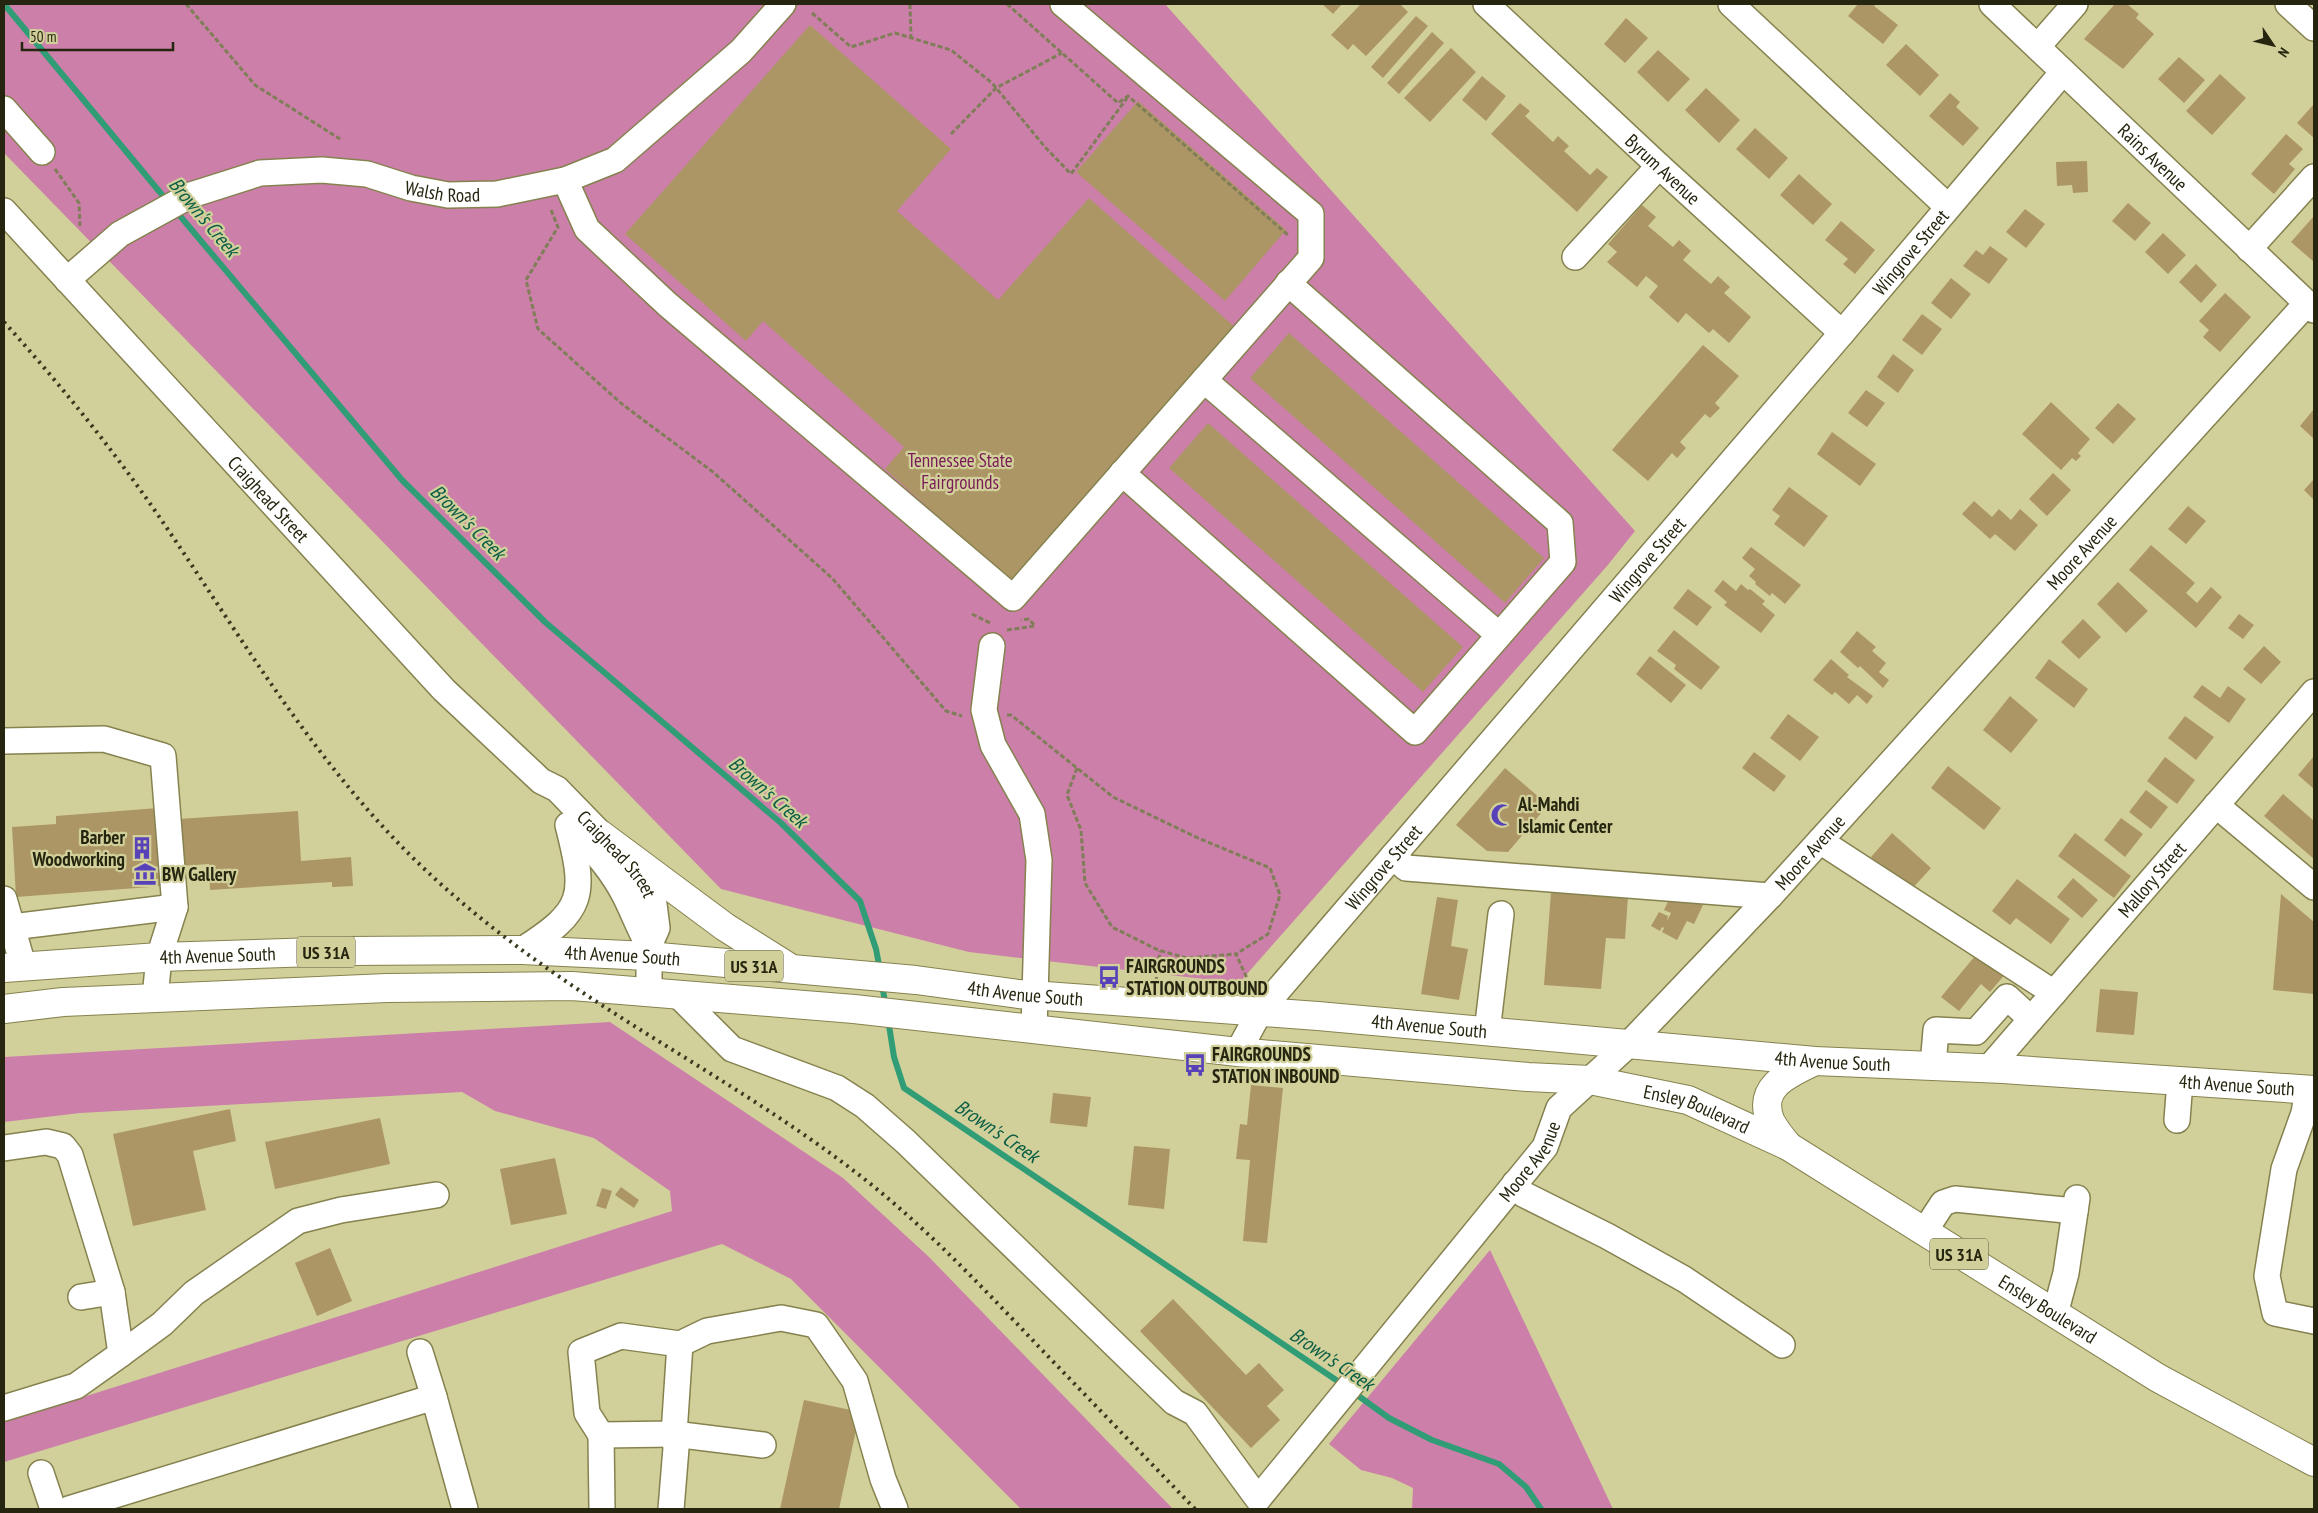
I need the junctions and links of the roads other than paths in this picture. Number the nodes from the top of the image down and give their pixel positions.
1 (783, 4) edge
2 (1064, 4) edge
3 (1486, 4) edge
4 (1731, 4) edge
5 (1992, 4) edge
6 (2075, 4) edge
7 (2288, 4) edge
8 (2314, 28) edge
9 (2038, 46) junction
10 (2063, 72) junction
11 (4, 108) edge
12 (42, 152) road end
13 (1659, 166) junction
14 (2314, 177) edge
15 (565, 180) junction
16 (1948, 207) junction
17 (4, 211) edge
18 (2249, 249) junction
19 (1575, 258) dead end
20 (67, 280) junction
21 (1288, 283) junction
22 (2310, 306) edge
23 (1842, 333) junction
24 (1204, 380) junction
25 (1122, 473) junction
26 (998, 634) road end
27 (1499, 635) junction
28 (2314, 692) edge
29 (4, 741) edge
30 (541, 781) junction
31 (2216, 805) junction
32 (567, 823) junction
33 (600, 834) junction
34 (1820, 841) junction
35 (1393, 856) junction
36 (2314, 887) edge
37 (1770, 896) junction
38 (4, 899) edge
39 (175, 907) junction
40 (1501, 914) dead end
41 (8, 928) edge
42 (522, 950) junction
43 (649, 951) junction
44 (159, 957) junction
45 (13, 966) edge
46 (792, 969) junction
47 (649, 993) junction
48 (2054, 993) junction
49 (1035, 995) junction
50 (678, 996) junction
51 (155, 998) junction
52 (1256, 999) junction
53 (4, 1009) edge
54 (2031, 1019) junction
55 (1034, 1030) junction
56 (1487, 1032) junction
57 (1628, 1045) junction
58 (1238, 1052) junction
59 (1815, 1061) junction
60 (1933, 1066) junction
61 (1989, 1068) junction
62 (1590, 1080) junction
63 (2180, 1081) junction
64 (2311, 1090) edge
65 (2177, 1120) dead end
66 (1788, 1146) junction
67 (4, 1148) edge
68 (1515, 1183) junction
69 (436, 1195) dead end
70 (1924, 1232) junction
71 (112, 1292) junction
72 (81, 1297) dead end
73 (2056, 1314) junction
74 (2314, 1321) edge
75 (680, 1344) junction
76 (1782, 1345) dead end
77 (420, 1352) dead end
78 (121, 1354) junction
79 (434, 1397) junction
80 (4, 1408) edge
81 (674, 1434) junction
82 (601, 1435) junction
83 (762, 1445) dead end
84 (2314, 1462) edge
85 (41, 1473) dead end
86 (53, 1509) edge
87 (69, 1509) edge
88 (465, 1509) edge
89 (602, 1509) edge
90 (671, 1509) edge
91 (895, 1509) edge

1 - 15 street, Walsh Road
2 - 21 street
3 - 13 street, Byrum Avenue
4 - 16 street
5 - 9 street, Rains Avenue
6 - 9 street
7 - 8 street
9 - 10 street, Rains Avenue
10 - 16 street, Wingrove Street
10 - 18 street, Rains Avenue
11 - 12 street
13 - 19 street
13 - 23 street, Byrum Avenue
14 - 18 street
15 - 20 street, Walsh Road
15 - 25 street
16 - 23 street, Wingrove Street
17 - 20 street, Craighead Street
18 - 22 street, Rains Avenue
20 - 30 street, Craighead Street
21 - 24 street
21 - 27 street
22 - 34 street, Moore Avenue
23 - 35 street, Wingrove Street
24 - 25 street
24 - 27 street
25 - 27 street
26 - 49 street
28 - 31 street, Mallory Street
29 - 39 street
30 - 32 street, Craighead Street
30 - 33 street, Craighead Street
31 - 36 street
31 - 48 street, Mallory Street
32 - 42 street
32 - 43 street, Craighead Street
33 - 43 street, Craighead Street
33 - 46 main road
34 - 37 street, Moore Avenue
34 - 48 street
35 - 37 street
35 - 52 street, Wingrove Street
37 - 57 street, Moore Avenue
38 - 41 street
39 - 41 street
39 - 44 street
40 - 56 street
41 - 45 street
42 - 43 main road, 4th Avenue South / US 31A
42 - 44 main road, 4th Avenue South / US 31A
43 - 46 main road, 4th Avenue South / US 31A
43 - 47 street, Craighead Street
44 - 45 main road, 4th Avenue South / US 31A
44 - 51 street
46 - 49 main road, 4th Avenue South / US 31A
47 - 50 main road, 4th Avenue South / US 31A
47 - 51 main road, 4th Avenue South / US 31A
48 - 54 street, Mallory Street
49 - 52 main road, 4th Avenue South / US 31A
49 - 55 street
50 - 55 main road, 4th Avenue South / US 31A
50 - 68 street, Moore Avenue
51 - 53 main road, 4th Avenue South / US 31A
52 - 56 main road, 4th Avenue South / US 31A
52 - 58 street, Wingrove Street
54 - 60 street
54 - 61 street, Mallory Street
55 - 58 main road, 4th Avenue South / US 31A
56 - 57 main road, 4th Avenue South / US 31A
57 - 59 main road, 4th Avenue South / US 31A
57 - 62 street, Moore Avenue
58 - 62 main road, 4th Avenue South / US 31A
59 - 60 main road, 4th Avenue South / US 31A
59 - 66 main road
60 - 61 main road, 4th Avenue South / US 31A
61 - 63 main road, 4th Avenue South / US 31A
62 - 66 main road, Ensley Boulevard / US 31A
62 - 68 street, Moore Avenue
63 - 64 main road, 4th Avenue South / US 31A
63 - 65 street
64 - 74 street
66 - 70 main road, Ensley Boulevard / US 31A
67 - 71 street
68 - 76 street
69 - 78 street
70 - 73 main road, Ensley Boulevard / US 31A
70 - 73 street
71 - 72 street
71 - 78 street
73 - 84 main road, Ensley Boulevard / US 31A
75 - 81 street
75 - 82 street
75 - 91 street
77 - 79 street
78 - 80 street
79 - 87 street
79 - 88 street
81 - 82 street
81 - 83 street
81 - 90 street
82 - 89 street
85 - 86 street

